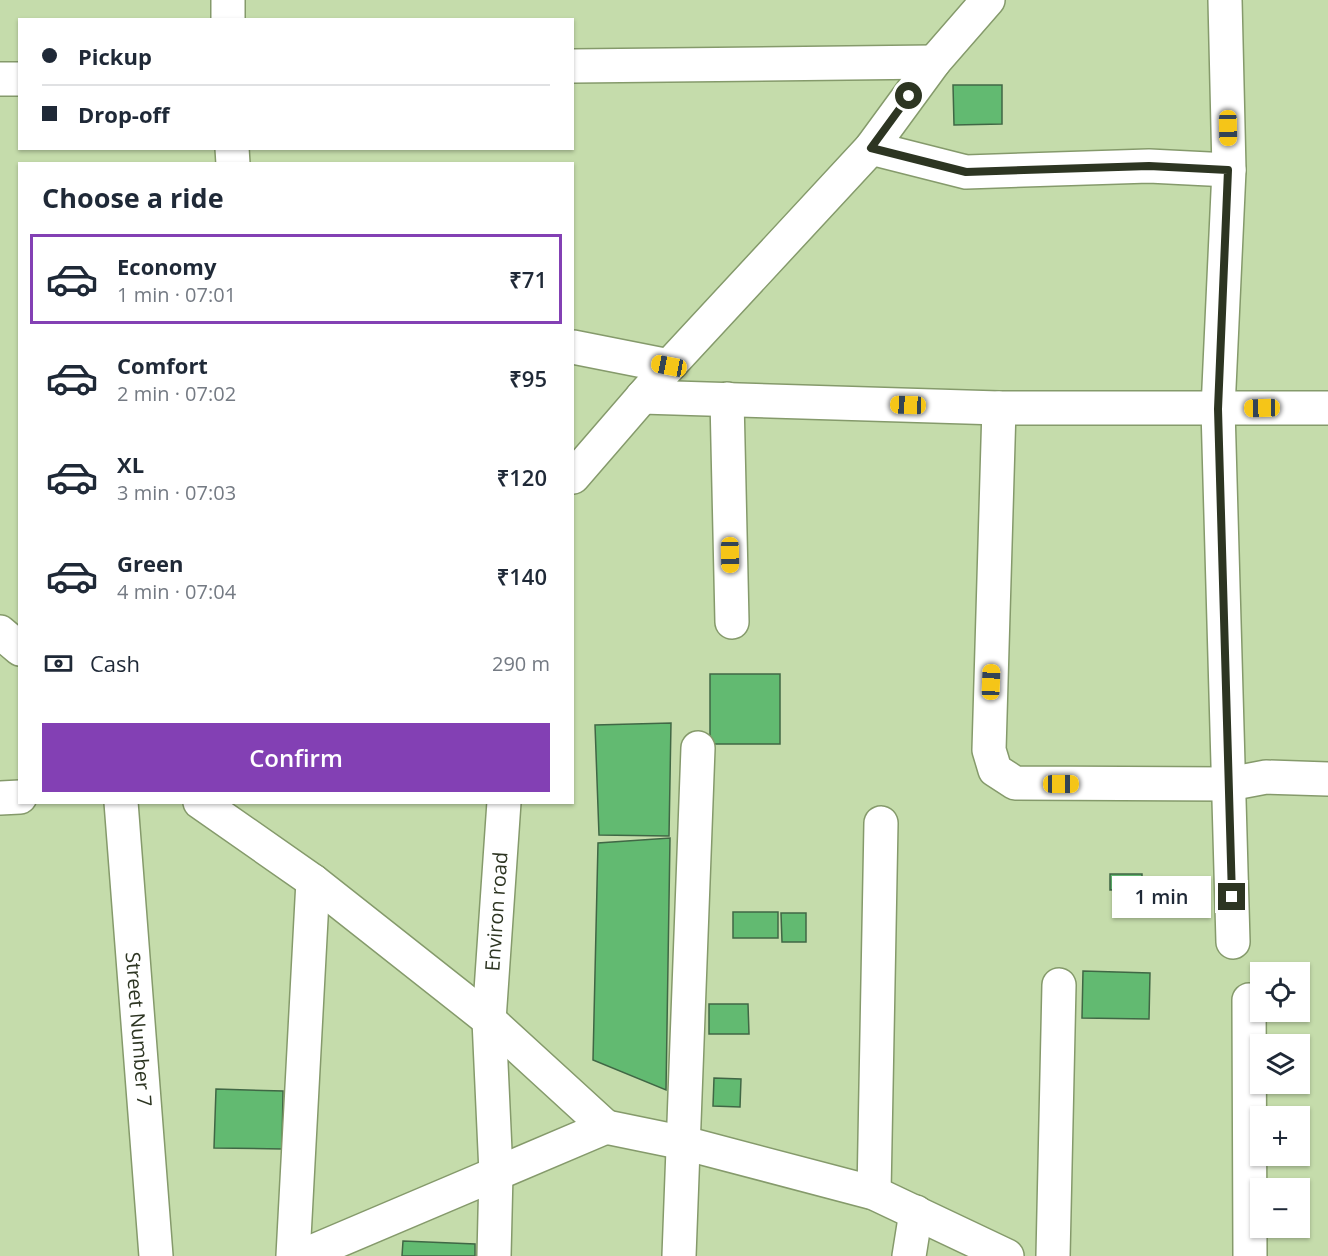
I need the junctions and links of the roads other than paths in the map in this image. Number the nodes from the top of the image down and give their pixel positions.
1 (228, 0) edge
2 (988, 0) edge
3 (1225, 0) edge
4 (228, 18) edge
5 (934, 62) junction
6 (574, 66) edge
7 (0, 79) edge
8 (18, 79) edge
9 (871, 148) junction
10 (1228, 170) junction
11 (574, 348) edge
12 (669, 366) junction
13 (642, 397) junction
14 (727, 399) junction
15 (999, 408) junction
16 (1328, 408) edge
17 (1218, 409) junction
18 (574, 476) edge
19 (732, 622) dead end
20 (0, 632) edge
21 (18, 647) edge
22 (698, 748) dead end
23 (1328, 779) edge
24 (1228, 784) junction
25 (18, 797) edge
26 (0, 798) edge
27 (121, 804) edge
28 (203, 804) edge
29 (504, 804) edge
30 (881, 823) dead end
31 (313, 881) junction
32 (1233, 942) dead end
33 (1059, 985) dead end
34 (1249, 1000) dead end
35 (489, 1020) junction
36 (606, 1127) junction
37 (684, 1143) junction
38 (496, 1173) junction
39 (874, 1193) junction
40 (916, 1212) junction
41 (156, 1256) edge
42 (293, 1256) edge
43 (302, 1256) edge
44 (494, 1256) edge
45 (679, 1256) edge
46 (909, 1256) edge
47 (1007, 1256) edge
48 (1053, 1256) edge
49 (1250, 1256) edge

1 - 4 street
2 - 5 street
3 - 10 street
5 - 6 street
5 - 9 street
7 - 8 street
9 - 10 street
9 - 12 street
10 - 17 street
11 - 12 street
12 - 13 street
13 - 14 street
13 - 18 street
14 - 15 street
14 - 19 street
15 - 17 street
15 - 24 street
16 - 17 street
17 - 24 street
20 - 21 street
22 - 37 street
23 - 24 street
24 - 32 street
25 - 26 street
27 - 41 street, Street Number 7
28 - 31 street
29 - 35 street, Environ road
30 - 39 street
31 - 35 street
31 - 42 street
33 - 48 street
34 - 49 street
35 - 36 street
35 - 38 street, Environ road
36 - 37 street
36 - 38 street
37 - 39 street
37 - 45 street
38 - 43 street
38 - 44 street, Environ road
39 - 40 street
40 - 46 street
40 - 47 street

